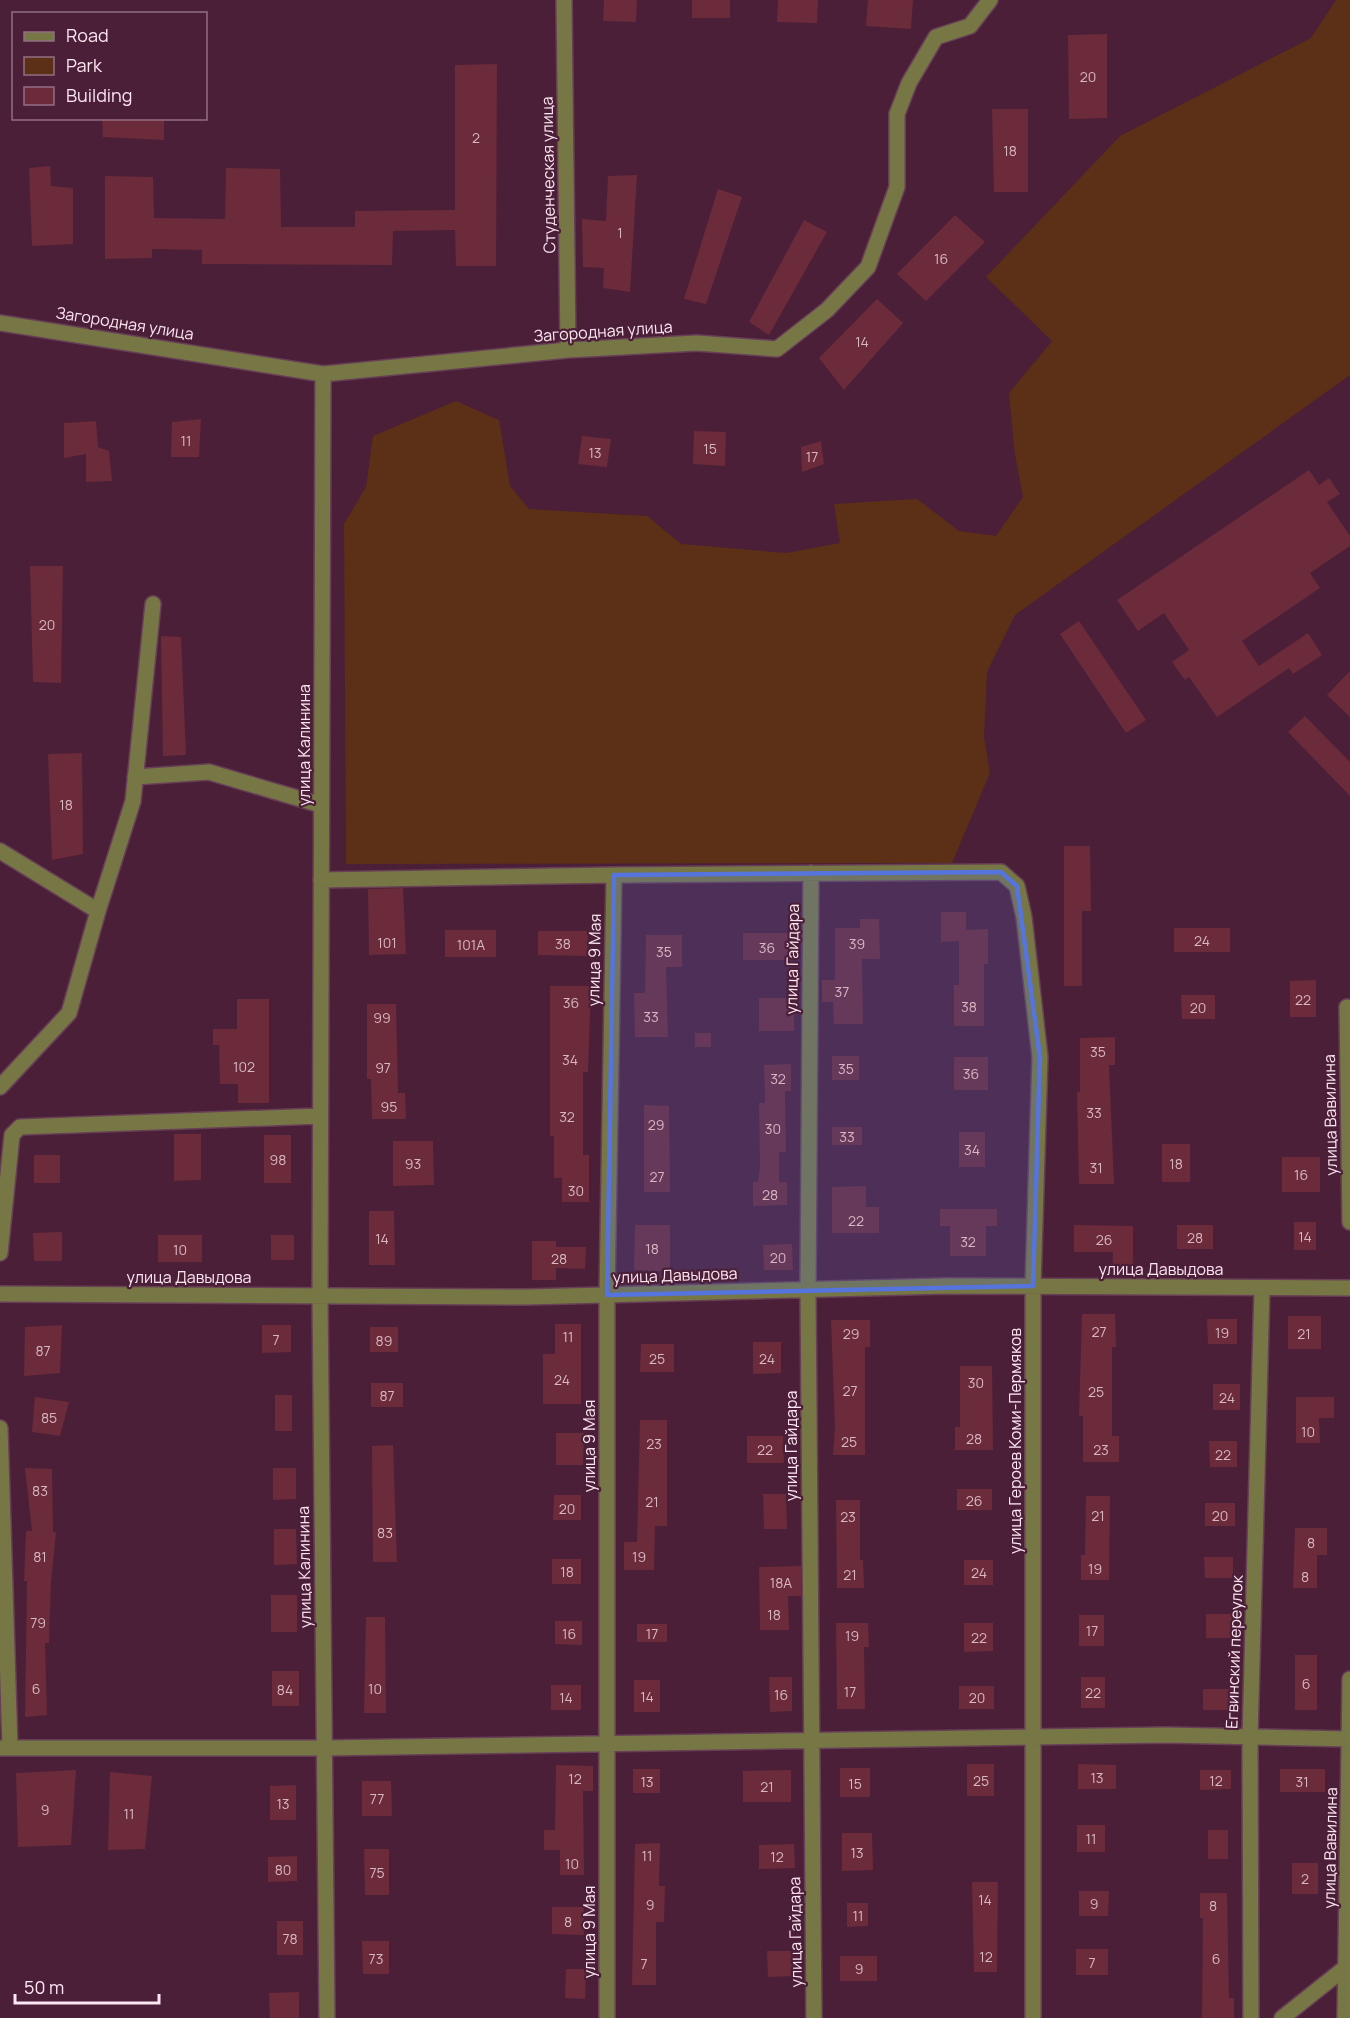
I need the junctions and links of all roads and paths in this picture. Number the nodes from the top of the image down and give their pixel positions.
1 (564, 0) edge
2 (990, 0) edge
3 (0, 323) edge
4 (568, 350) junction
5 (323, 374) junction
6 (153, 604) dead end
7 (135, 777) junction
8 (321, 805) junction
9 (0, 851) edge
10 (811, 873) junction
11 (614, 875) junction
12 (321, 880) junction
13 (98, 910) junction
14 (1347, 1007) dead end
15 (0, 1087) edge
16 (320, 1116) junction
17 (1350, 1222) edge
18 (0, 1252) edge
19 (1033, 1286) junction
20 (1262, 1288) junction
21 (1350, 1288) edge
22 (808, 1290) junction
23 (0, 1294) edge
24 (608, 1295) junction
25 (320, 1296) junction
26 (0, 1428) edge
27 (1350, 1679) edge
28 (1250, 1737) junction
29 (1033, 1738) junction
30 (1349, 1740) edge
31 (810, 1741) junction
32 (607, 1744) junction
33 (5, 1748) edge
34 (324, 1748) junction
35 (1346, 1967) junction
36 (327, 2018) edge
37 (606, 2018) edge
38 (814, 2018) edge
39 (1033, 2018) edge
40 (1251, 2018) edge
41 (1282, 2018) edge
42 (1346, 2018) edge

1 - 4 street, Студенческая улица
2 - 4 street, Загородная улица
3 - 5 street, Загородная улица
4 - 5 street, Загородная улица
5 - 8 street, улица Калинина
6 - 7 street
7 - 8 street
7 - 13 street
8 - 12 street, улица Калинина
9 - 13 street
10 - 11 street
10 - 19 street, улица Героев Коми-Пермяков
10 - 22 street, улица Гайдара
11 - 12 street
11 - 24 street, улица 9 Мая
12 - 16 street, улица Калинина
13 - 15 street
14 - 17 street, улица Вавилина
16 - 18 street
16 - 25 street, улица Калинина
19 - 20 street, улица Давыдова
19 - 22 street, улица Давыдова
19 - 29 street, улица Героев Коми-Пермяков
20 - 21 street, улица Давыдова
20 - 28 street, Егвинский переулок
22 - 24 street, улица Давыдова
22 - 31 street, улица Гайдара
23 - 25 street, улица Давыдова
24 - 25 street, улица Давыдова
24 - 32 street, улица 9 Мая
25 - 34 street, улица Калинина
26 - 33 street
27 - 30 street, улица Вавилина
28 - 29 street
28 - 30 street
28 - 40 street, Егвинский переулок
29 - 31 street
29 - 39 street, улица Героев Коми-Пермяков
30 - 35 street, улица Вавилина
31 - 32 street
31 - 38 street, улица Гайдара
32 - 34 street
32 - 37 street, улица 9 Мая
33 - 34 street
34 - 36 street, улица Калинина
35 - 41 street
35 - 42 street, улица Вавилина

